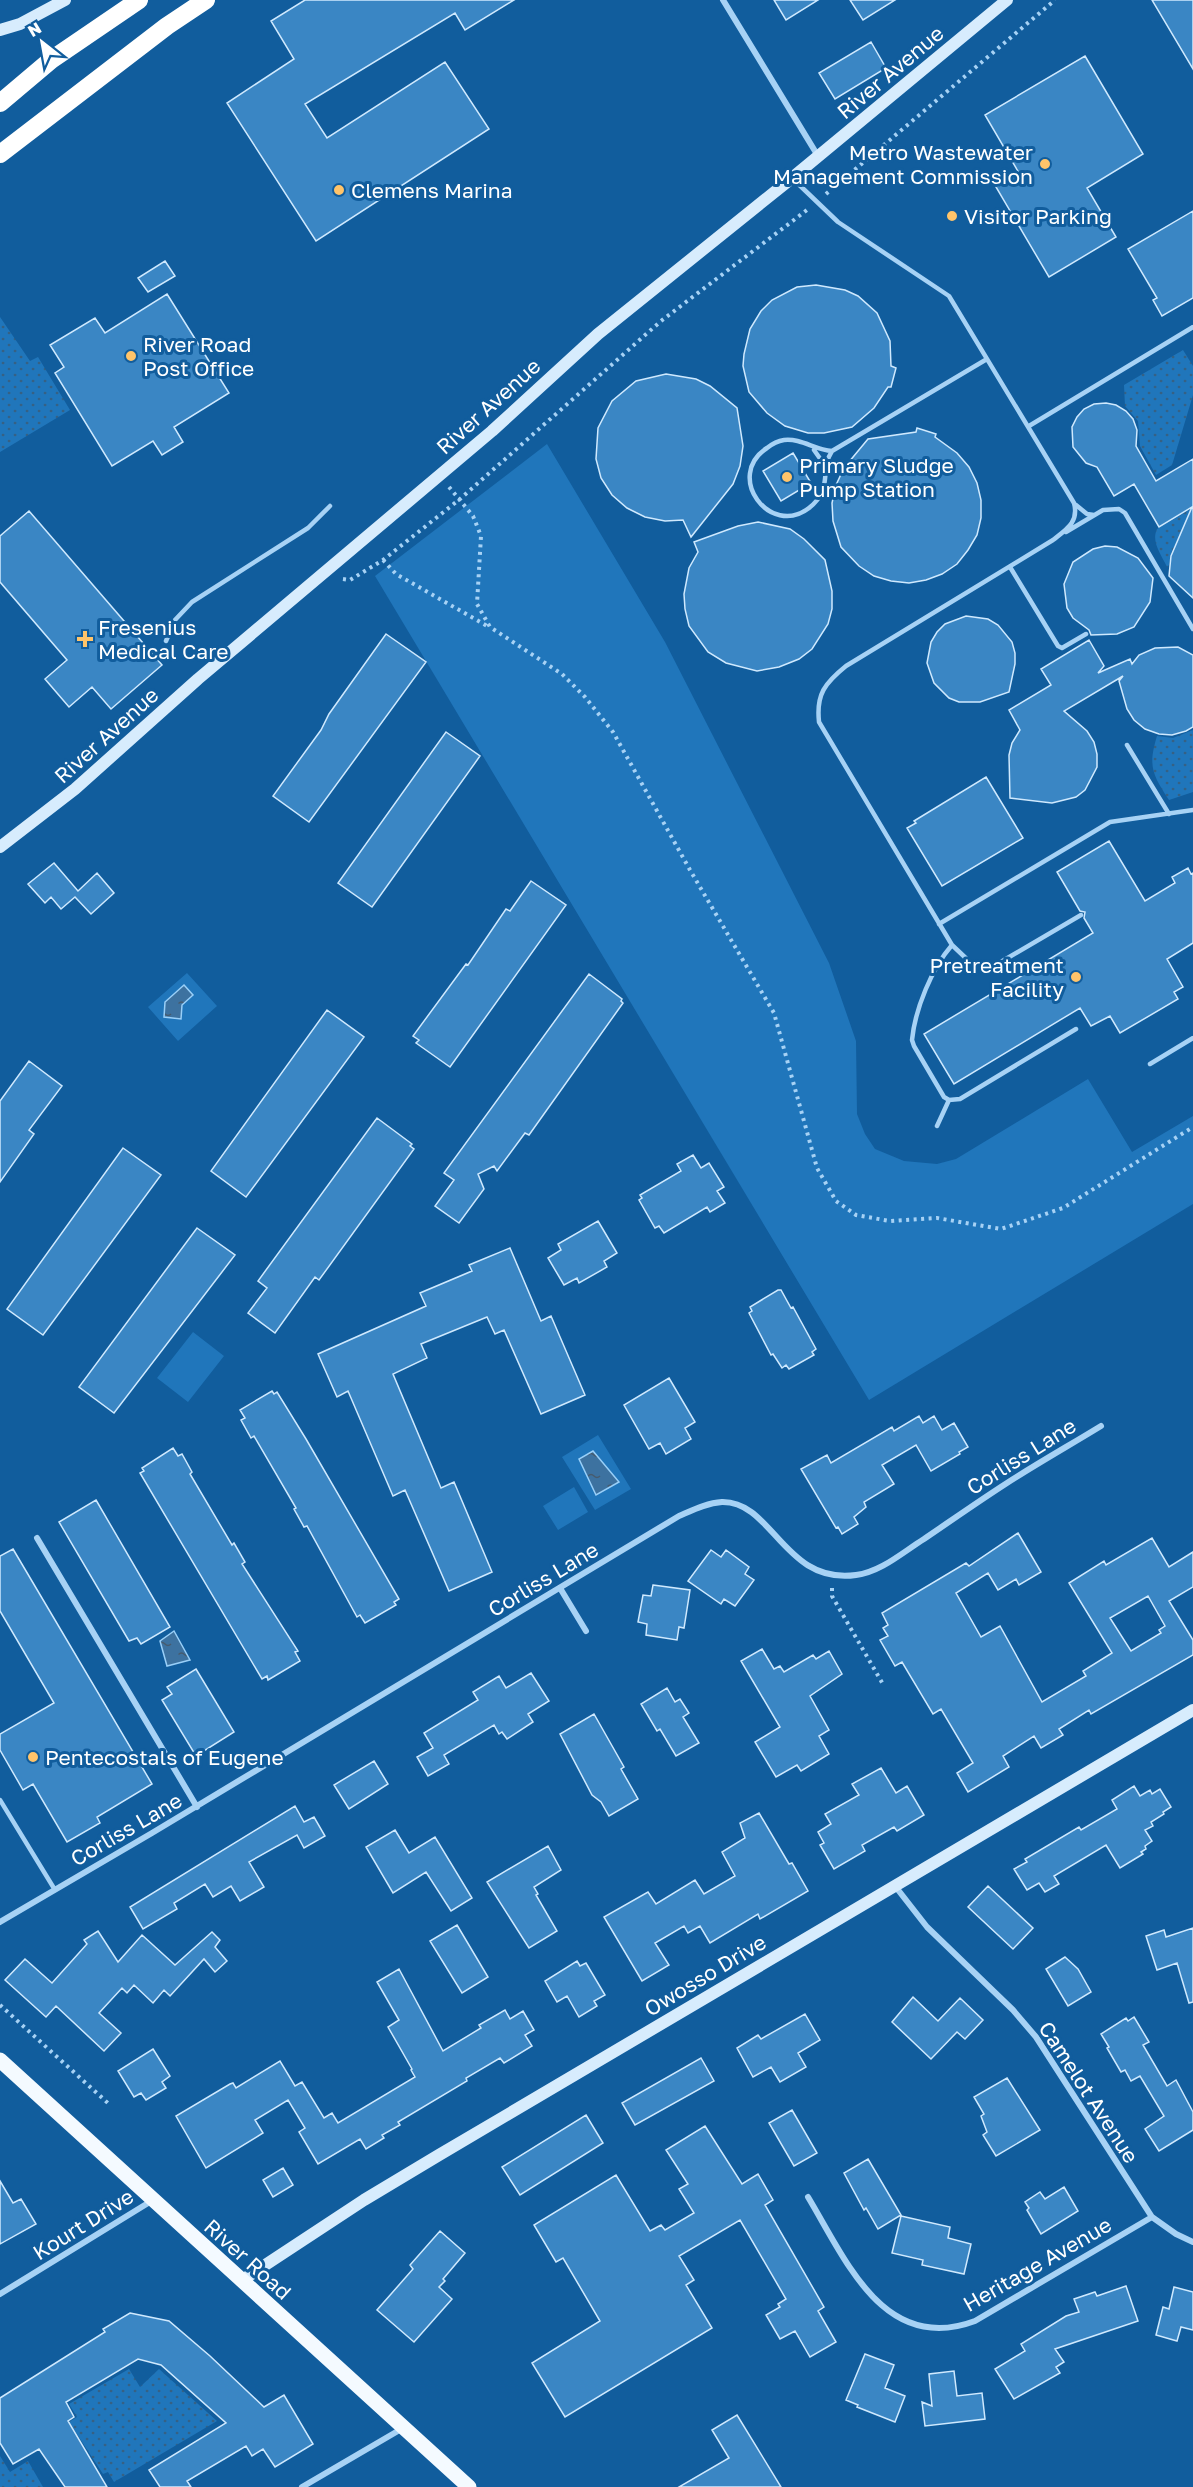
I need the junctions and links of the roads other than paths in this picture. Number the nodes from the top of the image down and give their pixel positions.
1 (65, 0) edge
2 (139, 0) edge
3 (206, 0) edge
4 (723, 0) edge
5 (1007, 0) edge
6 (0, 30) edge
7 (51, 60) junction
8 (76, 93) junction
9 (0, 94) edge
10 (0, 103) edge
11 (0, 154) edge
12 (818, 157) junction
13 (0, 169) edge
14 (792, 178) junction
15 (1193, 327) edge
16 (987, 359) junction
17 (1029, 426) junction
18 (810, 446) junction
19 (832, 451) junction
20 (827, 469) junction
21 (1074, 503) junction
22 (330, 506) dead end
23 (1094, 515) junction
24 (1053, 540) junction
25 (1010, 567) junction
26 (1193, 629) edge
27 (1086, 634) dead end
28 (166, 641) dead end
29 (1127, 745) dead end
30 (1193, 810) edge
31 (1169, 814) junction
32 (0, 847) edge
33 (1082, 915) dead end
34 (939, 924) junction
35 (952, 945) junction
36 (1076, 1029) dead end
37 (1193, 1038) edge
38 (1150, 1064) dead end
39 (949, 1100) junction
40 (937, 1126) dead end
41 (1101, 1426) dead end
42 (37, 1538) dead end
43 (560, 1588) junction
44 (586, 1631) dead end
45 (1193, 1710) edge
46 (0, 1800) edge
47 (197, 1807) junction
48 (895, 1886) junction
49 (56, 1890) junction
50 (0, 1922) edge
51 (0, 2060) edge
52 (808, 2197) dead end
53 (153, 2200) junction
54 (1152, 2217) junction
55 (1193, 2242) edge
56 (241, 2280) junction
57 (0, 2294) edge
58 (404, 2428) junction
59 (302, 2487) edge
60 (469, 2487) edge

1 - 6 street
2 - 7 highway
3 - 8 highway
4 - 12 street
5 - 12 street, River Avenue
7 - 9 highway
7 - 10 highway
8 - 11 highway
8 - 13 highway
12 - 14 street, River Avenue
14 - 16 lane
14 - 32 street, River Avenue
15 - 17 lane
16 - 17 lane
16 - 19 lane
17 - 21 lane
18 - 19 lane
18 - 20 lane
18 - 20 lane
19 - 20 lane
21 - 23 lane
21 - 24 lane
22 - 28 lane
23 - 24 lane
23 - 26 lane
24 - 25 lane
25 - 27 lane
25 - 34 lane
29 - 31 lane
30 - 31 lane
31 - 34 lane
33 - 35 lane
34 - 35 lane
35 - 39 lane
36 - 39 lane
37 - 38 lane
39 - 40 lane
41 - 43 street, Corliss Lane
42 - 47 street
43 - 44 street
43 - 47 street, Corliss Lane
45 - 48 street, Owosso Drive
46 - 49 lane
47 - 49 street, Corliss Lane
48 - 54 street, Camelot Avenue
48 - 56 street, Owosso Drive
49 - 50 street, Corliss Lane
51 - 53 main road, River Road
52 - 54 street, Heritage Avenue
53 - 56 main road, River Road
53 - 57 street, Kourt Drive
54 - 55 street
56 - 58 main road, River Road
58 - 59 street
58 - 60 main road, River Road

